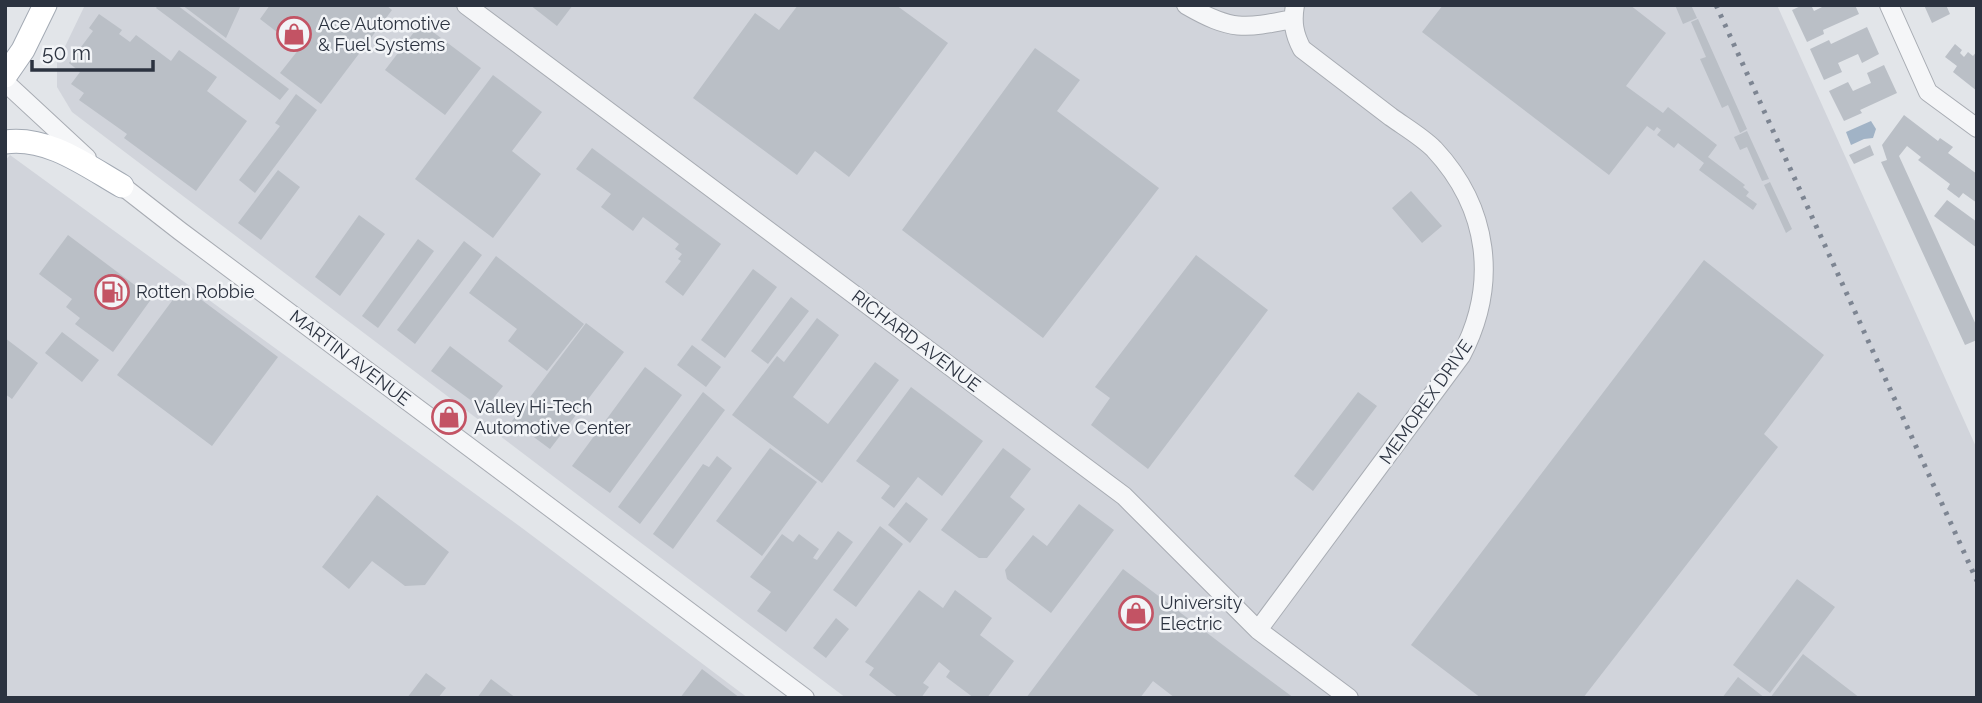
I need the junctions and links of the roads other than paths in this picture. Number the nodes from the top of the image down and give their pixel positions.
1 (45, 5) edge
2 (466, 5) edge
3 (1186, 5) edge
4 (1889, 5) edge
5 (1293, 12) edge
6 (5, 76) edge
7 (5, 82) edge
8 (1977, 128) edge
9 (5, 142) edge
10 (122, 186) junction
11 (1258, 631) junction
12 (805, 698) edge
13 (1349, 698) edge

1 - 6 main road
2 - 11 street, RICHARD AVENUE
3 - 5 street
4 - 8 street
5 - 11 street, MEMOREX DRIVE
7 - 10 street, MARTIN AVENUE
9 - 10 main road
10 - 12 street, MARTIN AVENUE
11 - 13 street, RICHARD AVENUE

